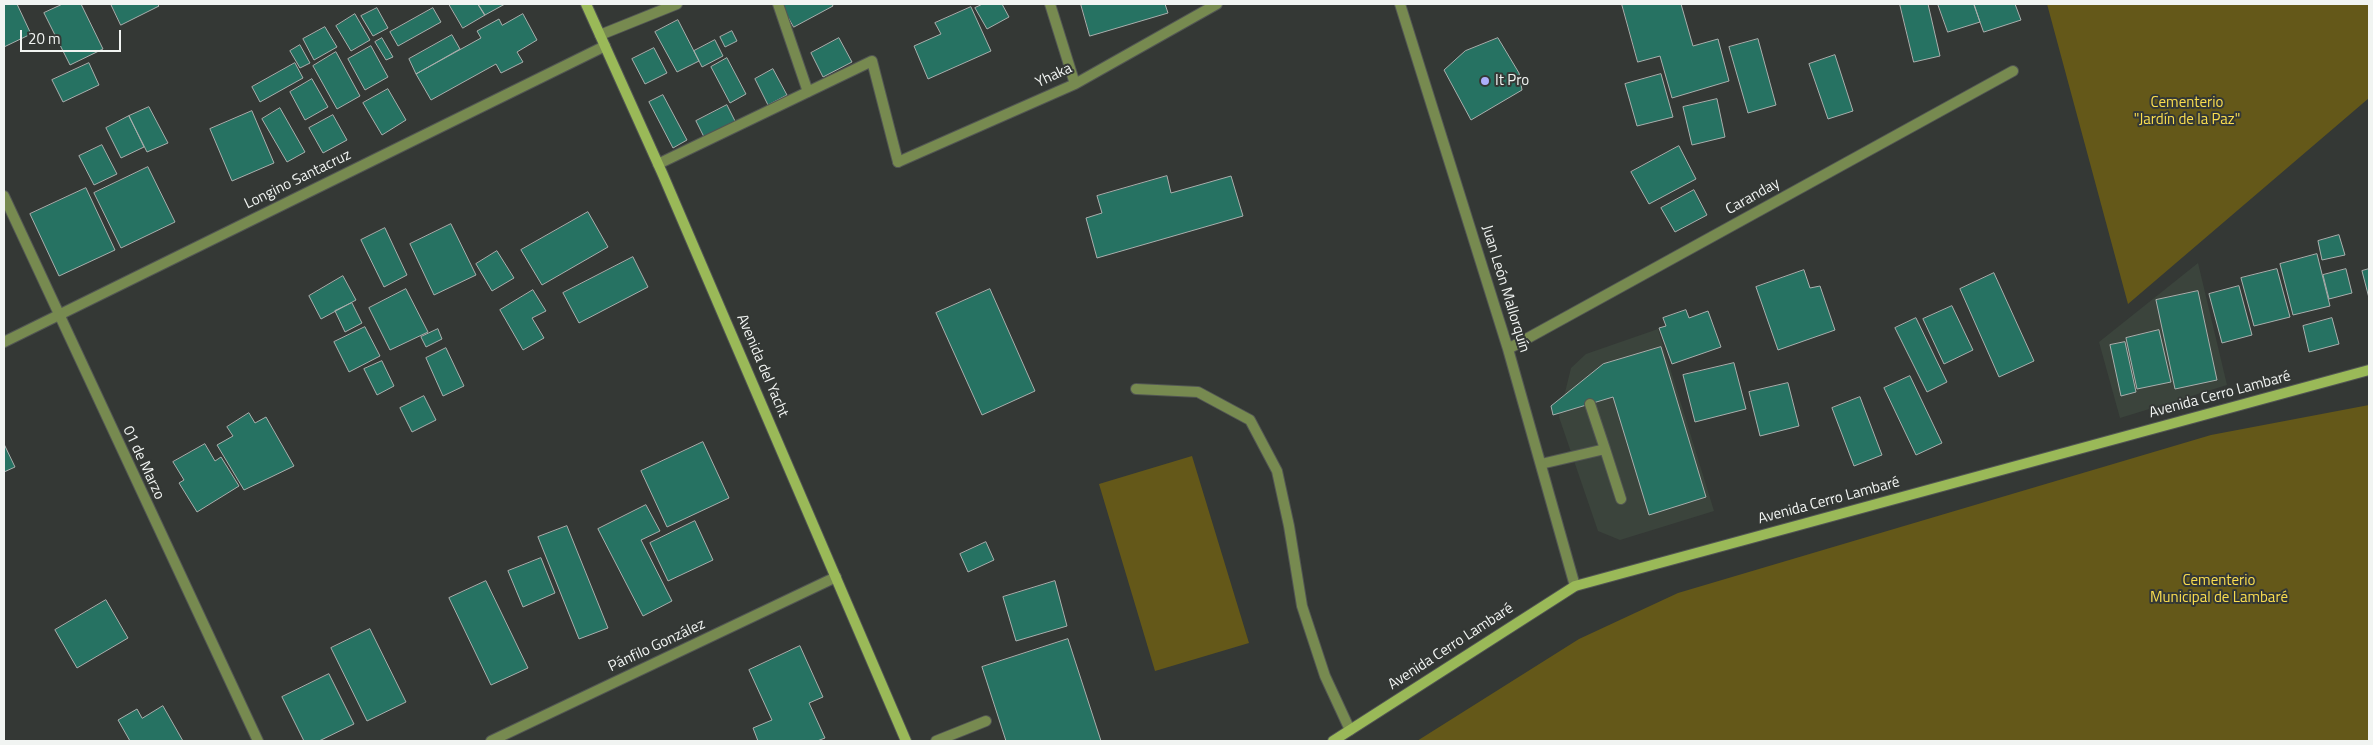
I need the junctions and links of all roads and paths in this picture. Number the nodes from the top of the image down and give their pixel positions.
1 (586, 4) edge
2 (677, 4) edge
3 (778, 4) edge
4 (1050, 4) edge
5 (1217, 4) edge
6 (1400, 4) edge
7 (600, 35) junction
8 (606, 46) junction
9 (2013, 71) dead end
10 (1075, 84) junction
11 (808, 92) junction
12 (658, 164) junction
13 (4, 196) edge
14 (58, 314) junction
15 (4, 342) edge
16 (1508, 349) junction
17 (2369, 370) edge
18 (1136, 389) dead end
19 (1590, 404) dead end
20 (1604, 449) junction
21 (1540, 464) junction
22 (1621, 499) dead end
23 (836, 577) junction
24 (1575, 586) junction
25 (986, 720) dead end
26 (1350, 730) junction
27 (258, 741) edge
28 (491, 741) edge
29 (906, 741) edge
30 (936, 741) edge
31 (1333, 741) edge

1 - 7 main road, Avenida del Yacht
2 - 7 street
3 - 11 street
4 - 10 street
5 - 10 street, Yhaka
6 - 16 street, Juan León Mallorquín
7 - 8 main road, Avenida del Yacht
8 - 12 main road, Avenida del Yacht
8 - 14 street, Longino Santacruz
9 - 16 street, Caranday
10 - 11 street, Yhaka
11 - 12 street
12 - 23 main road, Avenida del Yacht
13 - 14 street, 01 de Marzo
14 - 15 street, Longino Santacruz
14 - 27 street, 01 de Marzo
16 - 21 street, Juan León Mallorquín
17 - 24 main road, Avenida Cerro Lambaré
18 - 26 street
19 - 20 street
20 - 21 street
20 - 22 street
21 - 24 street, Juan León Mallorquín
23 - 28 street, Pánfilo González
23 - 29 main road, Avenida del Yacht
24 - 26 main road, Avenida Cerro Lambaré
25 - 30 street
26 - 31 main road, Avenida Cerro Lambaré

